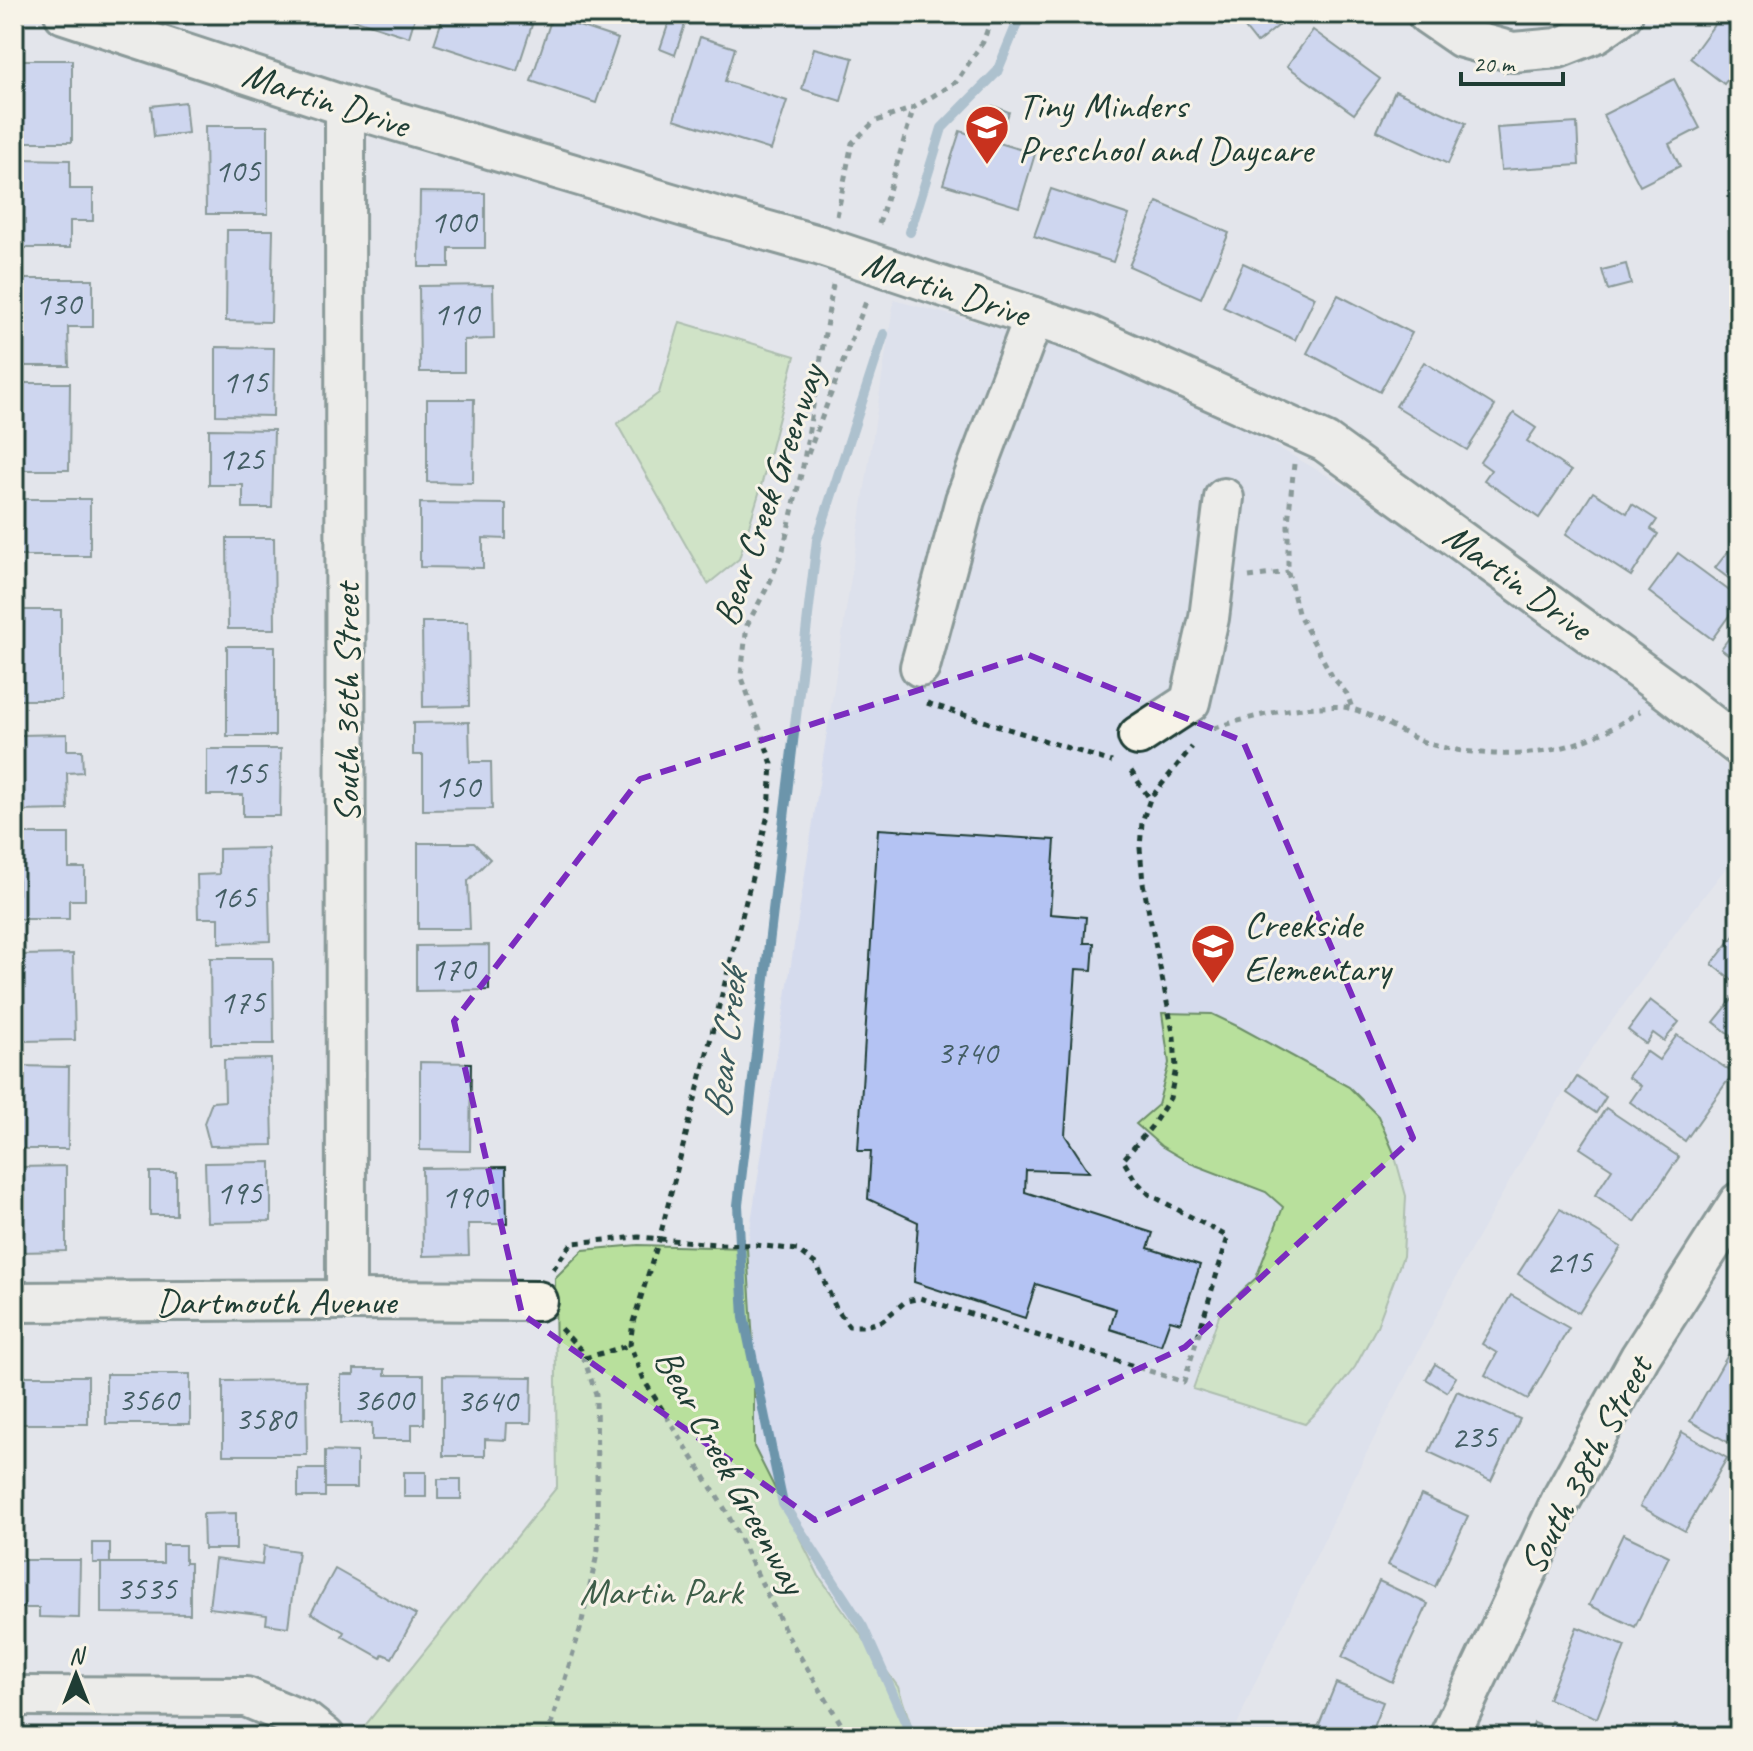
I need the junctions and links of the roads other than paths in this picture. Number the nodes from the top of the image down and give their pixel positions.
1 (64, 14) edge
2 (1427, 14) edge
3 (1623, 14) edge
4 (345, 106) junction
5 (1034, 317) junction
6 (1224, 498) dead end
7 (920, 667) dead end
8 (1138, 736) dead end
9 (1739, 746) edge
10 (1739, 1202) edge
11 (346, 1300) junction
12 (538, 1301) road end
13 (14, 1302) edge
14 (14, 1696) edge
15 (325, 1737) edge
16 (1449, 1737) edge

1 - 4 street, Martin Drive
2 - 3 street
4 - 5 street, Martin Drive
4 - 11 street, South 36th Street
5 - 7 street
5 - 9 street, Martin Drive
6 - 8 street
10 - 16 street, South 38th Street
11 - 12 street, Dartmouth Avenue
11 - 13 street, Dartmouth Avenue
14 - 15 street

